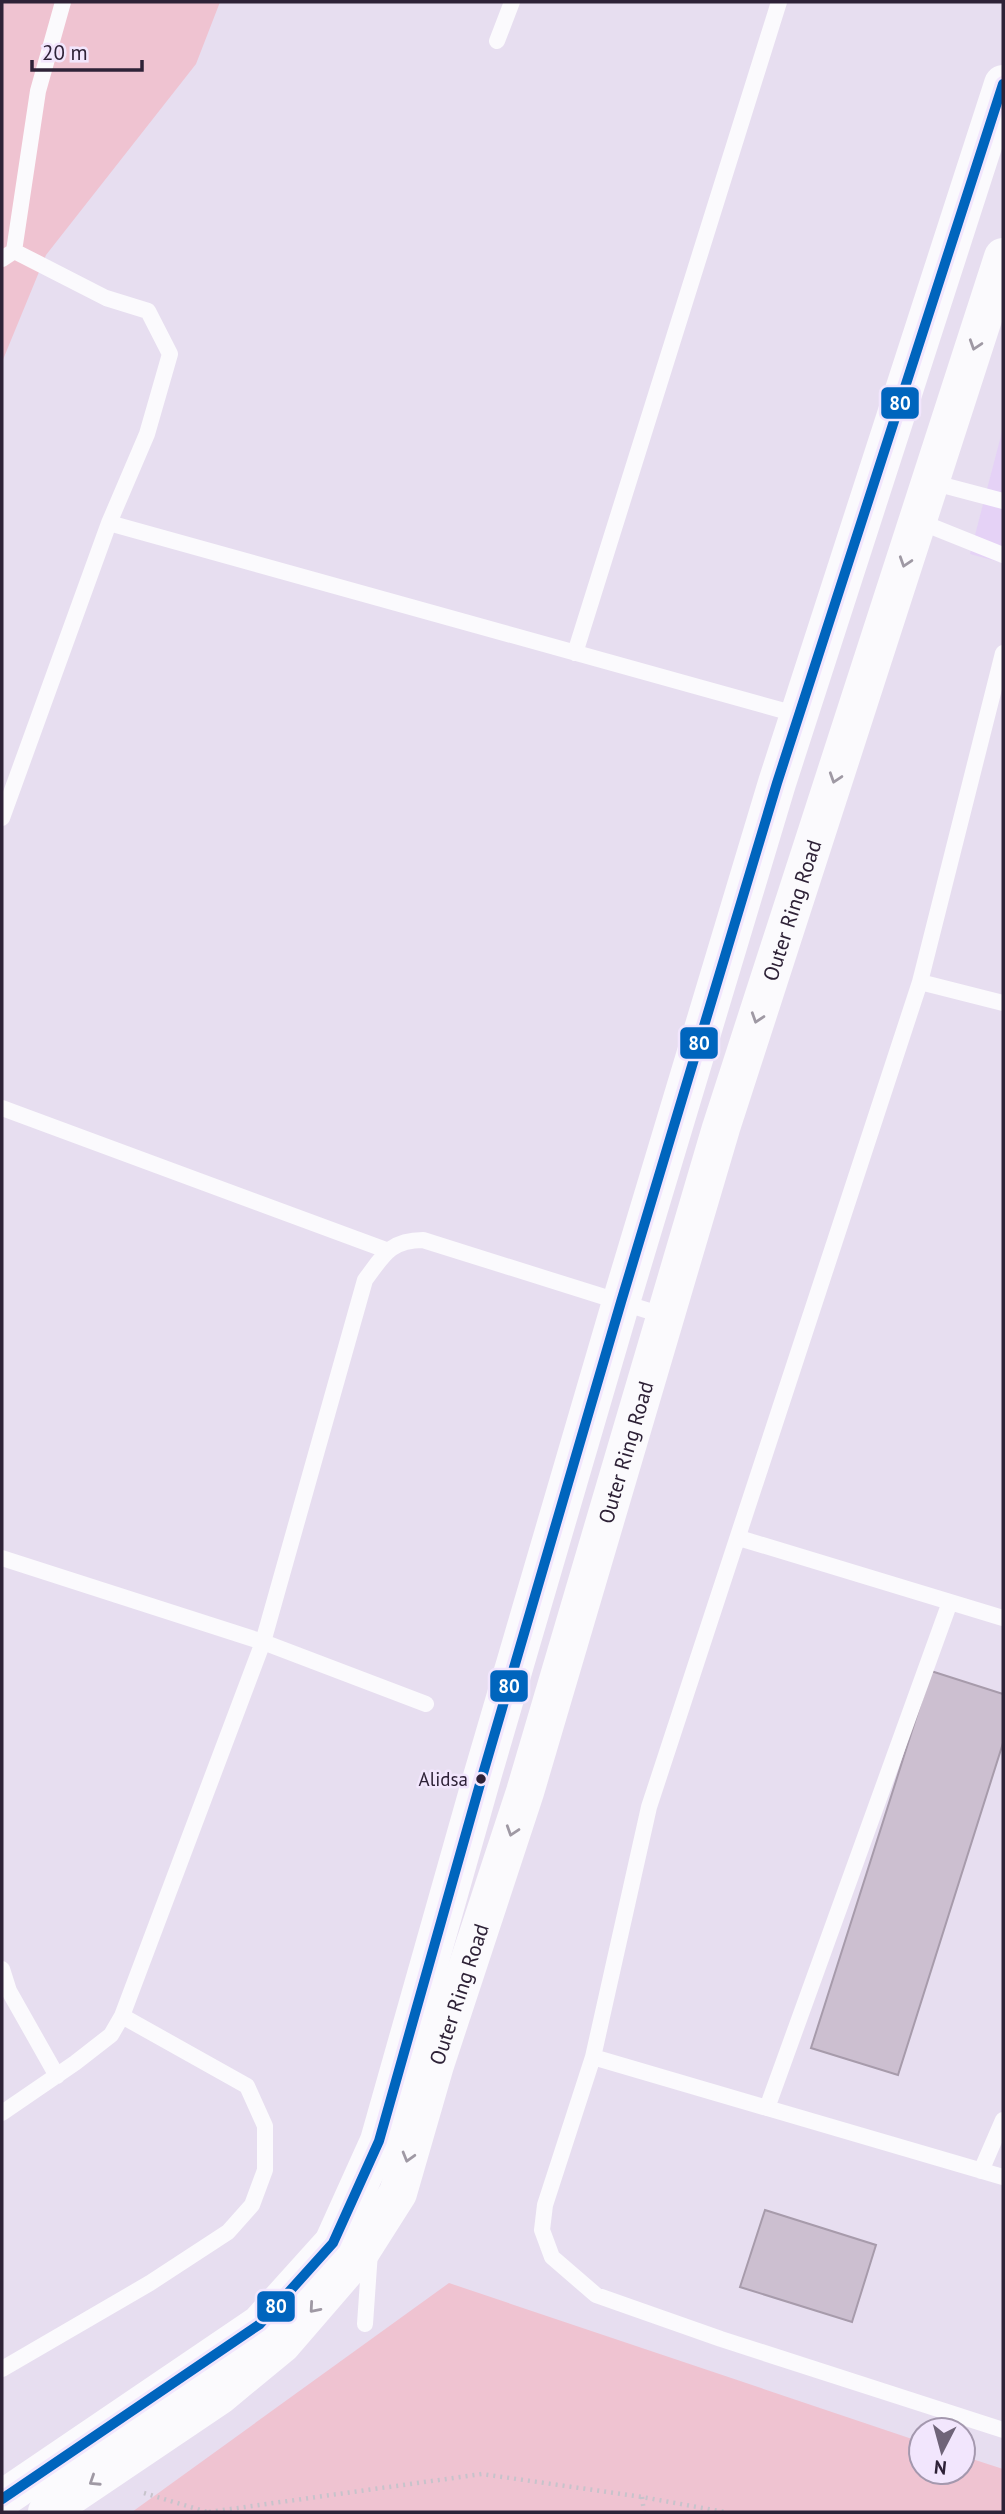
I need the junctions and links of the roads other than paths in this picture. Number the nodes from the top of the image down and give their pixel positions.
1 (62, 2) edge
2 (512, 2) edge
3 (779, 2) edge
4 (497, 41) dead end
5 (1003, 84) edge
6 (8, 255) edge
7 (1003, 257) edge
8 (997, 298) edge
9 (931, 482) junction
10 (1003, 501) edge
11 (918, 521) junction
12 (108, 523) junction
13 (1003, 555) edge
14 (575, 653) junction
15 (1003, 653) edge
16 (799, 715) junction
17 (2, 818) edge
18 (920, 982) junction
19 (1003, 1003) edge
20 (2, 1108) edge
21 (386, 1250) junction
22 (621, 1302) junction
23 (665, 1316) junction
24 (739, 1538) junction
25 (2, 1558) edge
26 (950, 1602) junction
27 (1003, 1618) edge
28 (263, 1642) junction
29 (426, 1704) dead end
30 (2, 1971) edge
31 (122, 2016) junction
32 (593, 2057) junction
33 (57, 2076) junction
34 (767, 2108) junction
35 (2, 2113) edge
36 (1003, 2120) edge
37 (981, 2171) junction
38 (1003, 2178) edge
39 (372, 2235) junction
40 (365, 2324) dead end
41 (2, 2369) edge
42 (1003, 2430) edge
43 (2, 2499) edge
44 (47, 2512) edge

1 - 6 lane
2 - 4 lane
3 - 14 lane
5 - 16 highway, Outer Ring Road
6 - 12 lane
7 - 8 highway, Outer Ring Road
8 -> 9 highway, Outer Ring Road
9 - 10 lane
9 - 11 highway, Outer Ring Road
11 - 13 lane
11 -> 23 highway, Outer Ring Road
12 - 14 lane
12 - 17 lane
14 - 16 lane
15 - 18 lane
16 - 22 highway, Outer Ring Road
18 - 19 lane
18 - 24 lane
20 - 21 lane
21 - 22 lane
21 - 28 lane
22 - 23 lane
22 - 43 highway, Outer Ring Road
23 -> 39 highway, Outer Ring Road
24 - 26 lane
24 - 32 lane
25 - 28 lane
26 - 27 lane
26 - 34 lane
28 - 29 lane
28 - 31 lane
30 - 33 lane
31 - 33 lane
31 - 41 lane
32 - 34 lane
32 - 42 lane
33 - 35 lane
34 - 37 lane
36 - 37 lane
37 - 38 lane
39 - 40 lane
39 -> 44 highway, Outer Ring Road

